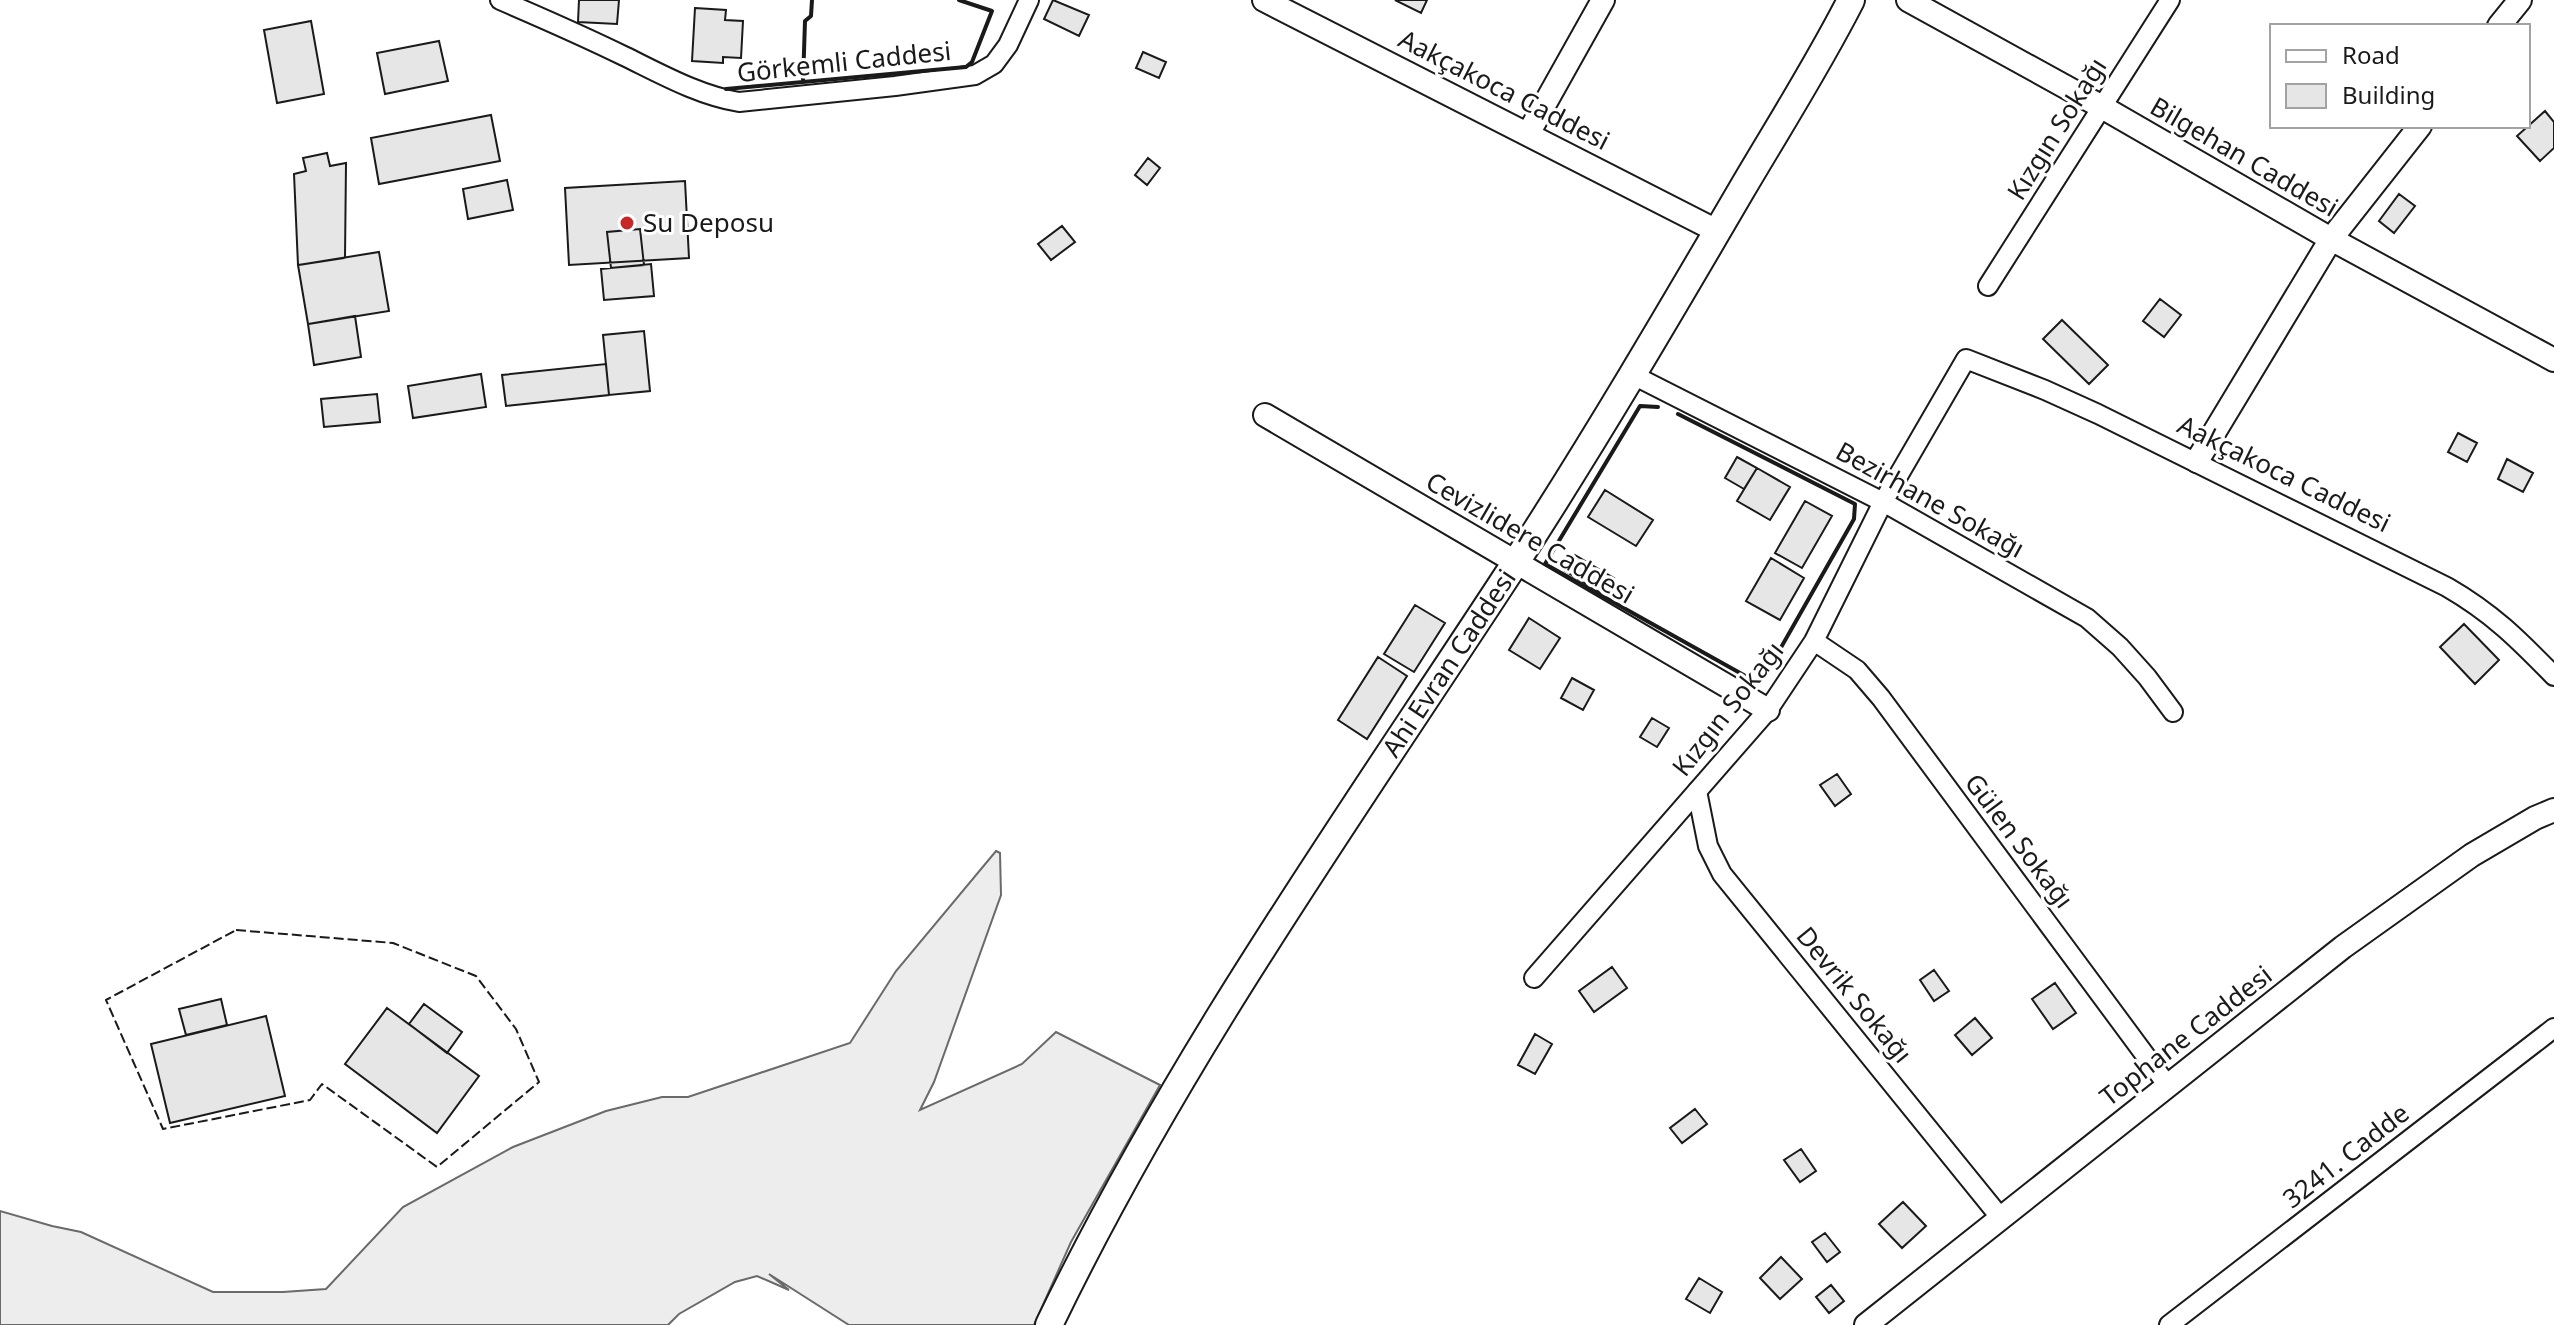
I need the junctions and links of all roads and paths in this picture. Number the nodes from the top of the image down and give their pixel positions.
1 (500, 0) edge
2 (1029, 0) edge
3 (1264, 0) edge
4 (1603, 0) edge
5 (1851, 0) edge
6 (1908, 0) edge
7 (2170, 0) edge
8 (2520, 0) edge
9 (2501, 24) edge
10 (2102, 107) junction
11 (2418, 128) edge
12 (1528, 134) junction
13 (1717, 231) junction
14 (2331, 239) junction
15 (1988, 286) dead end
16 (2551, 354) edge
17 (1966, 359) joint
18 (1631, 374) junction
19 (1265, 415) dead end
20 (2197, 461) junction
21 (1883, 502) junction
22 (1515, 562) junction
23 (1814, 641) junction
24 (2554, 676) edge
25 (1768, 710) junction
26 (2173, 712) dead end
27 (1697, 791) junction
28 (2554, 810) edge
29 (1534, 978) dead end
30 (2554, 1028) edge
31 (2168, 1086) junction
32 (2000, 1217) junction
33 (1049, 1325) edge
34 (1866, 1325) edge
35 (2169, 1325) edge

1 - 2 street, Görkemli Caddesi
3 - 12 street, Aakçakoca Caddesi
4 - 12 street
5 - 13 main road, Ahi Evran Caddesi
6 - 10 street, Bilgehan Caddesi
7 - 10 street, Kızgın Sokağı
8 - 9 street
10 - 14 street, Bilgehan Caddesi
10 - 15 street, Kızgın Sokağı
11 - 14 street
12 - 13 street, Aakçakoca Caddesi
13 - 18 main road, Ahi Evran Caddesi
14 - 16 street, Bilgehan Caddesi
14 - 20 street
17 - 20 street, Aakçakoca Caddesi
17 - 21 street, Kızgın Sokağı
18 - 21 street, Bezirhane Sokağı
18 - 22 main road, Ahi Evran Caddesi
19 - 22 street, Cevizlidere Caddesi
20 - 24 street, Aakçakoca Caddesi
21 - 23 street, Kızgın Sokağı
21 - 26 street, Bezirhane Sokağı
22 - 25 street, Cevizlidere Caddesi
22 - 33 main road, Ahi Evran Caddesi
23 - 25 street, Kızgın Sokağı
23 - 31 street, Gülen Sokağı
25 - 27 street, Kızgın Sokağı
27 - 29 street, Kızgın Sokağı
27 - 32 street, Devrik Sokağı
28 - 31 street, Tophane Caddesi
30 - 35 street, 3241. Cadde
31 - 32 street, Tophane Caddesi
32 - 34 street, Tophane Caddesi

